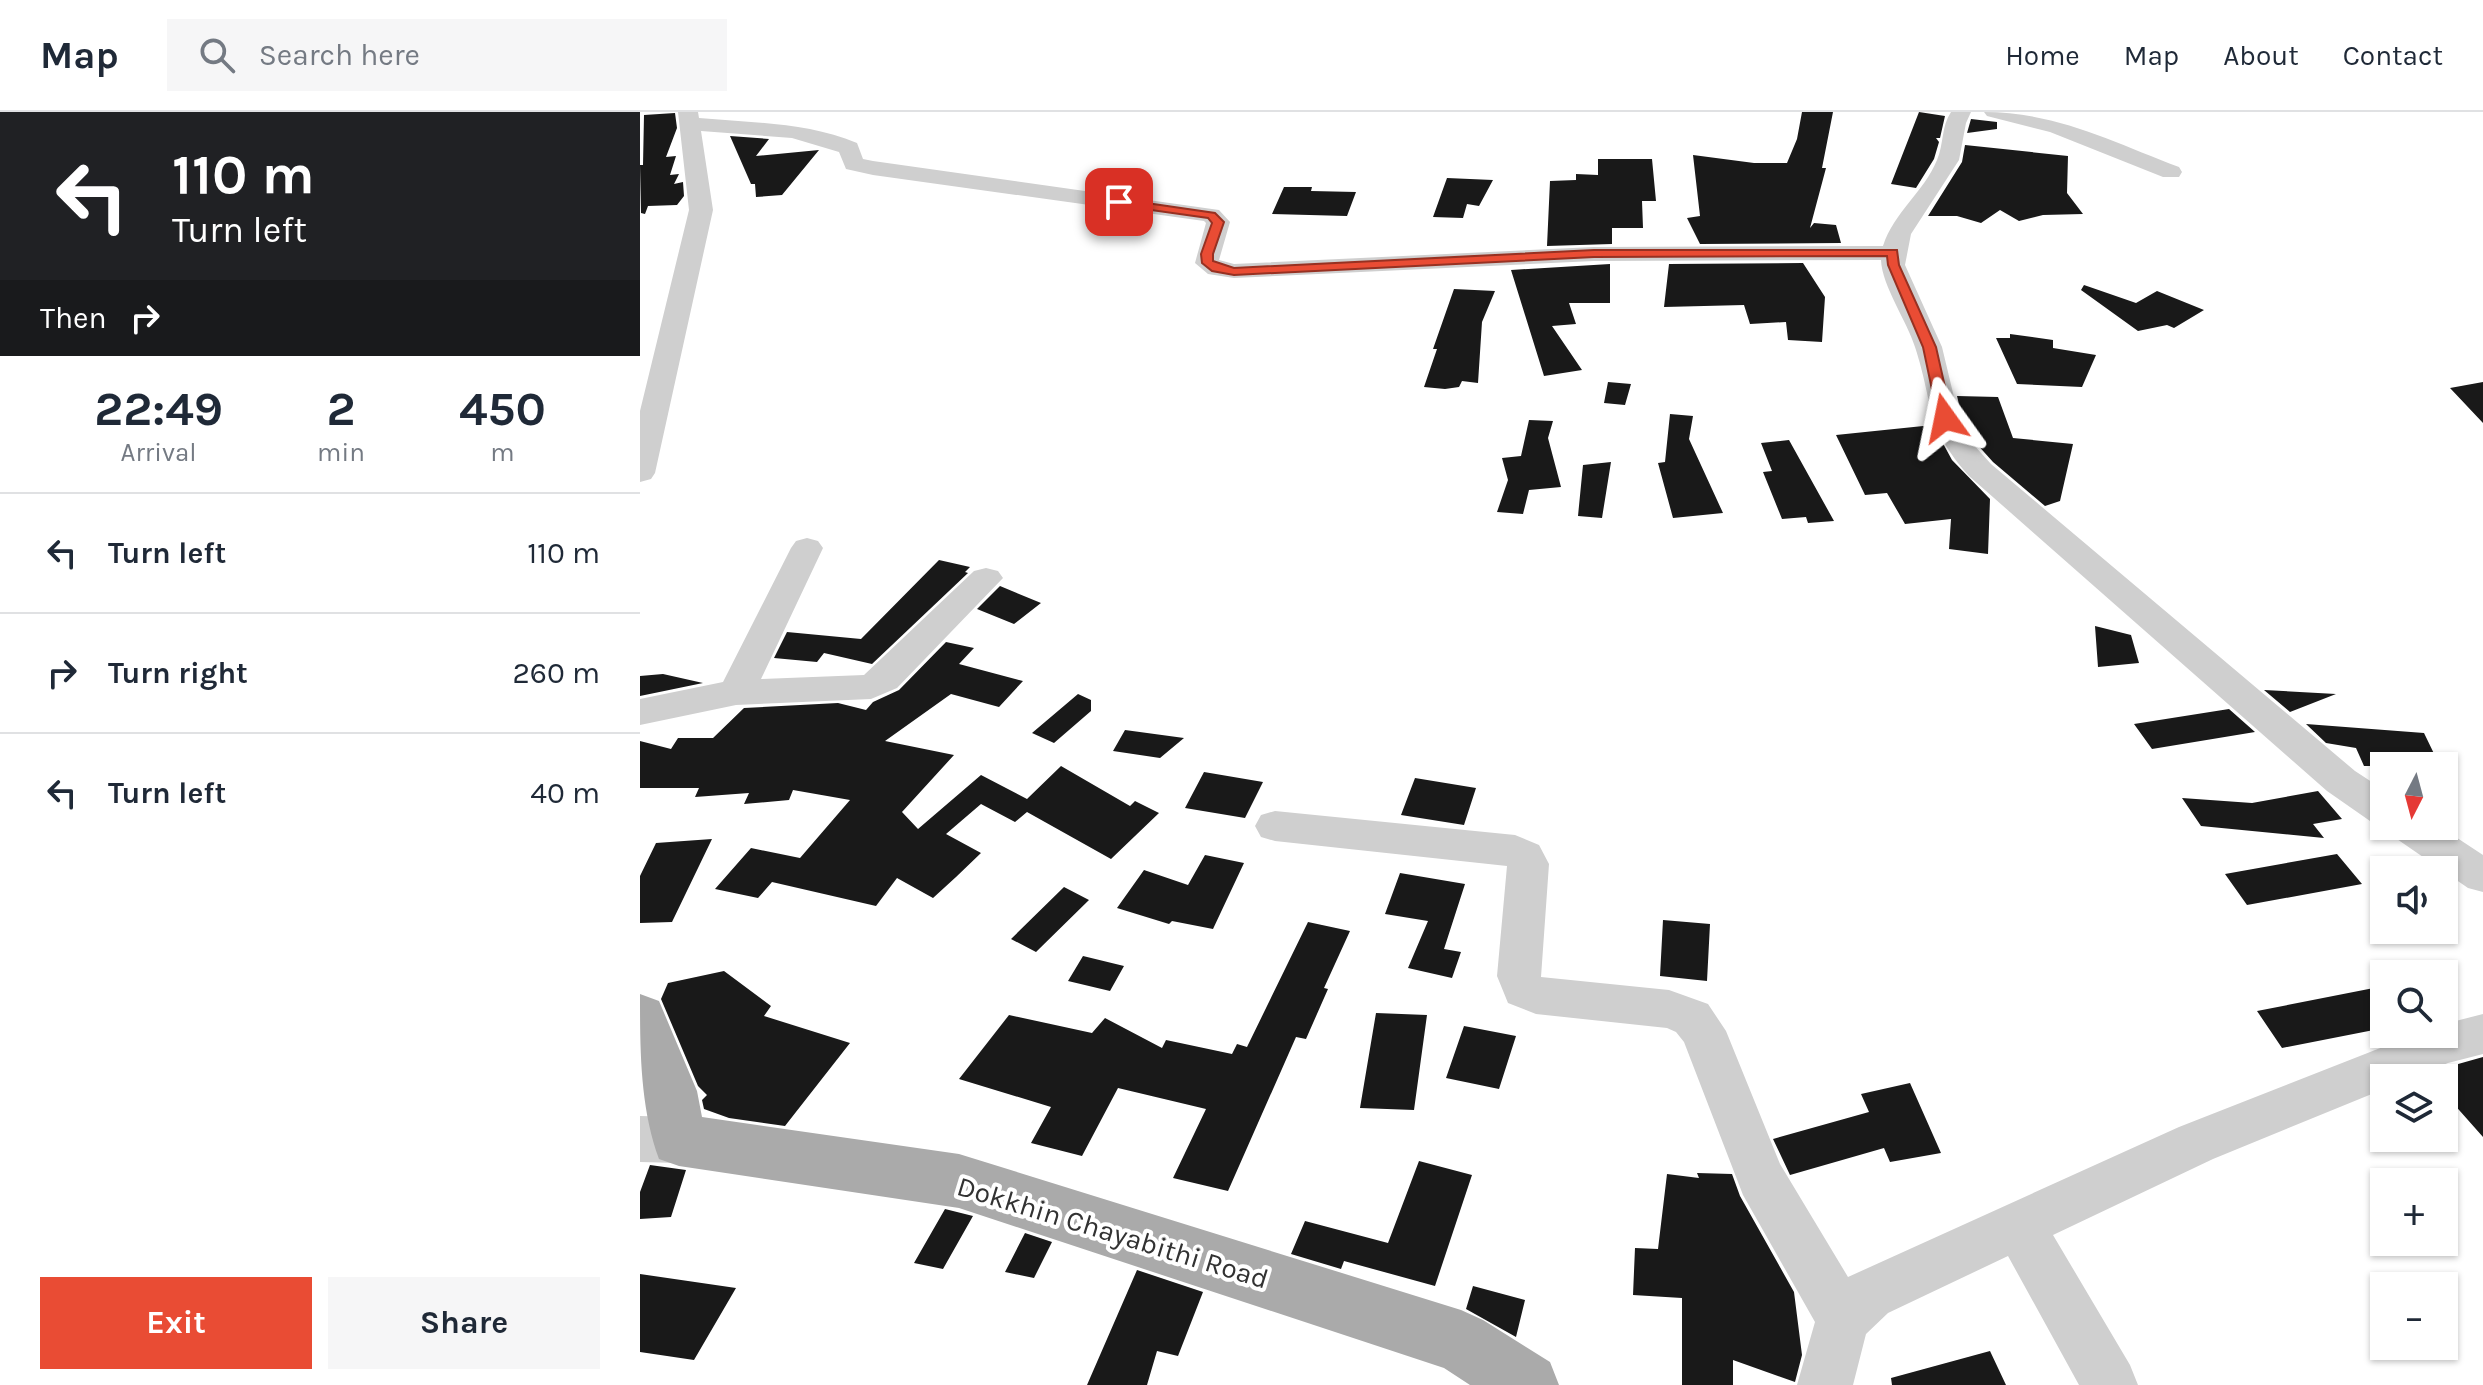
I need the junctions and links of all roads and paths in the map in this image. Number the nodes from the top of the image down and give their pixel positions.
1 (1961, 112) edge
2 (1994, 112) edge
3 (690, 118) edge
4 (2171, 172) dead end
5 (1893, 253) junction
6 (640, 473) edge
7 (807, 548) dead end
8 (986, 578) dead end
9 (736, 692) junction
10 (640, 712) edge
11 (2370, 800) edge
12 (1275, 826) dead end
13 (2429, 840) edge
14 (2483, 876) edge
15 (640, 1017) edge
16 (2483, 1034) edge
17 (660, 1140) edge
18 (2019, 1225) junction
19 (1843, 1319) junction
20 (1527, 1385) edge
21 (1825, 1385) edge
22 (2110, 1385) edge

1 - 5 street
2 - 4 street
3 - 5 street
3 - 6 street
5 - 11 street
7 - 9 street
8 - 9 street
9 - 10 street
12 - 19 street
13 - 14 street
15 - 17 main road
16 - 18 street
17 - 20 main road, Dokkhin Chayabithi Road
18 - 19 street
18 - 22 street
19 - 21 street

